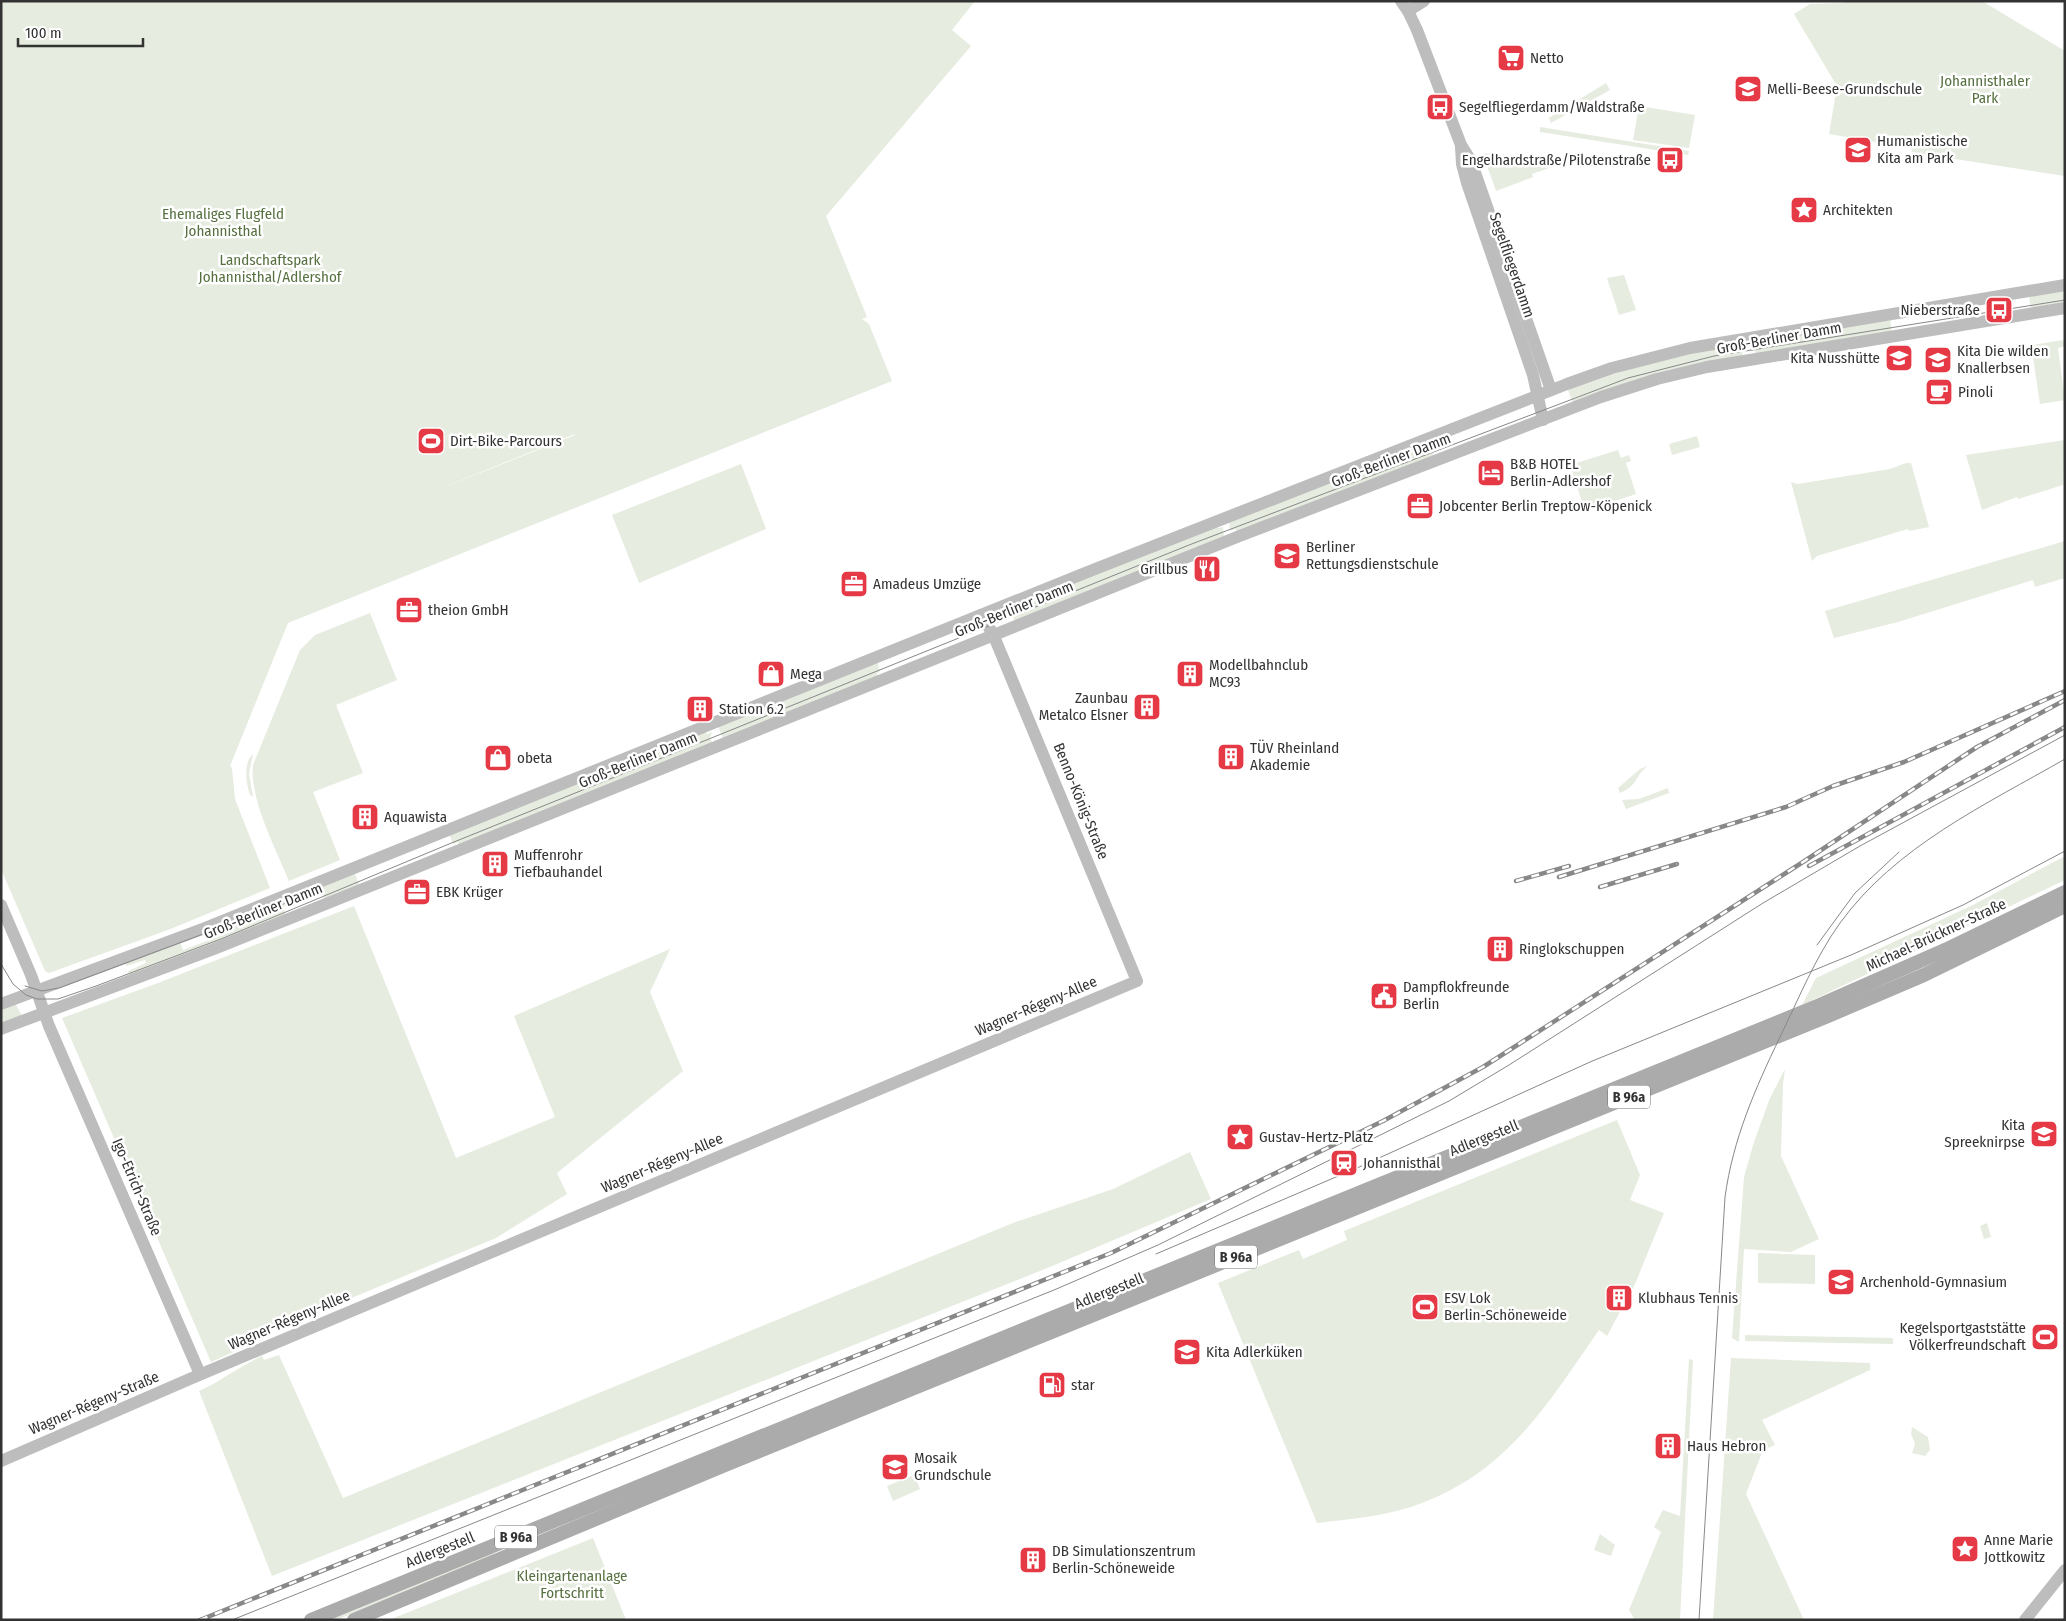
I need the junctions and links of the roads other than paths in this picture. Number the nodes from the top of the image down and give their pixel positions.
1 (1424, 1) edge
2 (1404, 6) edge
3 (1462, 145) junction
4 (2065, 285) edge
5 (2065, 308) edge
6 (1550, 390) junction
7 (1538, 395) junction
8 (1543, 420) junction
9 (982, 615) junction
10 (993, 634) junction
11 (2065, 892) edge
12 (1, 905) edge
13 (2065, 906) edge
14 (1945, 950) junction
15 (1137, 981) joint
16 (1902, 984) junction
17 (37, 990) junction
18 (1, 1004) edge
19 (1824, 1010) junction
20 (44, 1013) junction
21 (1, 1029) edge
22 (200, 1374) junction
23 (723, 1459) junction
24 (1, 1461) edge
25 (2065, 1570) edge
26 (311, 1620) edge
27 (354, 1620) edge
28 (2025, 1620) edge

1 - 2 main road
2 - 3 main road, Segelfliegerdamm
3 - 6 main road, Segelfliegerdamm
3 - 7 main road, Segelfliegerdamm
4 - 6 main road, Groß-Berliner Damm
5 - 8 main road, Groß-Berliner Damm
6 - 7 main road, Groß-Berliner Damm
6 - 8 main road
7 - 8 main road, Segelfliegerdamm
7 - 9 main road, Groß-Berliner Damm
8 - 10 main road, Groß-Berliner Damm
9 - 10 main road, Benno-König-Straße
9 - 17 main road, Groß-Berliner Damm
10 - 15 main road, Benno-König-Straße
10 - 20 main road, Groß-Berliner Damm
11 - 14 main road, Michael-Brückner-Straße / B 96a
12 - 17 main road, Igo-Etrich-Straße
13 - 16 main road, Michael-Brückner-Straße / B 96a
14 - 16 main road
14 - 19 main road, Michael-Brückner-Straße / B 96a
15 - 22 main road, Wagner-Régeny-Allee
16 - 19 main road, Michael-Brückner-Straße / B 96a
17 - 18 main road, Groß-Berliner Damm
17 - 20 main road, Igo-Etrich-Straße
19 - 23 main road, Adlergestell / B 96a
20 - 21 main road, Groß-Berliner Damm
20 - 22 main road, Igo-Etrich-Straße
22 - 24 main road, Wagner-Régeny-Straße
23 - 26 main road, Adlergestell / B 96a
23 - 27 main road, Adlergestell / B 96a
25 - 28 main road

